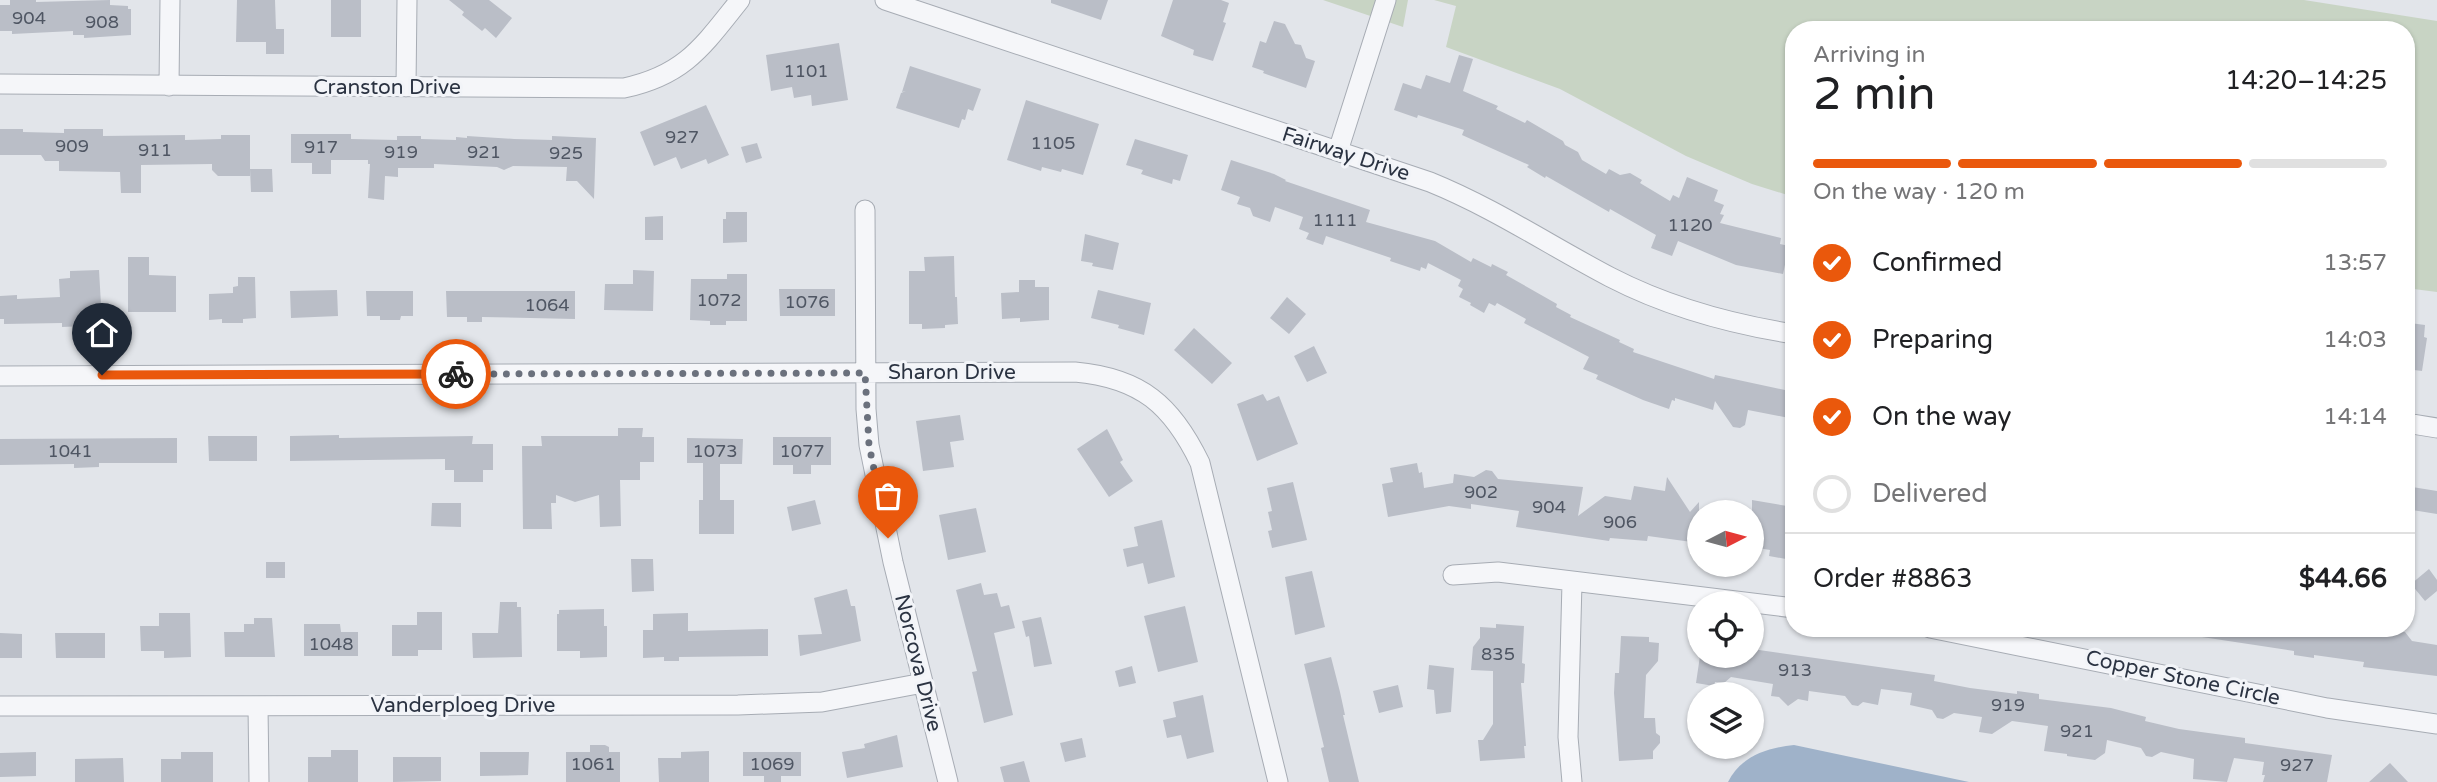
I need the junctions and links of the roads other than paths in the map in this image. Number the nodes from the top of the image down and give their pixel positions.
1 (170, 0) edge
2 (407, 0) edge
3 (740, 0) edge
4 (885, 0) edge
5 (1386, 0) edge
6 (0, 84) edge
7 (169, 86) junction
8 (406, 88) junction
9 (1338, 150) junction
10 (865, 210) dead end
11 (1785, 332) edge
12 (865, 373) junction
13 (0, 376) edge
14 (2415, 424) edge
15 (2437, 428) edge
16 (1453, 575) dead end
17 (1572, 582) junction
18 (1785, 607) edge
19 (1975, 637) edge
20 (923, 683) junction
21 (0, 706) edge
22 (258, 706) junction
23 (2437, 724) edge
24 (259, 782) edge
25 (948, 782) edge
26 (1278, 782) edge
27 (1572, 782) edge

1 - 7 street
2 - 8 street
3 - 8 street, Cranston Drive
4 - 9 street, Fairway Drive
5 - 9 street
6 - 7 street, Cranston Drive
7 - 8 street, Cranston Drive
9 - 11 street, Fairway Drive
10 - 12 street, Norcova Drive
12 - 13 street, Sharon Drive
12 - 20 street, Norcova Drive
12 - 26 street, Sharon Drive
14 - 15 street
16 - 17 street
17 - 18 street
17 - 27 street
19 - 23 street, Copper Stone Circle
20 - 22 street, Vanderploeg Drive
20 - 25 street, Norcova Drive
21 - 22 street, Vanderploeg Drive
22 - 24 street

